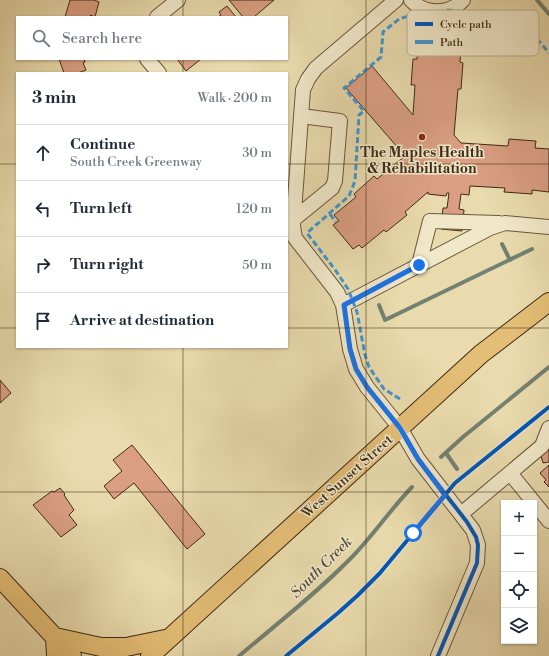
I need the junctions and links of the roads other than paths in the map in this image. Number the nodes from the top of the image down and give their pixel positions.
1 (178, 0) edge
2 (396, 0) edge
3 (411, 0) edge
4 (463, 0) edge
5 (429, 10) edge
6 (447, 10) edge
7 (158, 16) edge
8 (148, 60) edge
9 (158, 72) edge
10 (301, 116) junction
11 (294, 219) junction
12 (505, 223) junction
13 (549, 227) edge
14 (419, 265) junction
15 (549, 302) edge
16 (344, 305) junction
17 (400, 428) junction
18 (549, 428) edge
19 (545, 445) edge
20 (510, 473) junction
21 (461, 514) junction
22 (549, 520) edge
23 (0, 578) edge
24 (55, 637) junction
25 (170, 638) junction
26 (56, 656) edge
27 (72, 656) edge
28 (150, 656) edge
29 (166, 656) edge
30 (438, 656) edge

1 - 7 street
2 - 10 street
3 - 5 street
4 - 6 street
8 - 9 street
10 - 11 street
10 - 11 street
11 - 16 street
12 - 13 street
12 - 14 street
12 - 14 street
14 - 16 street
15 - 17 main road, West Sunset Street
16 - 17 street
17 - 21 street
17 - 25 main road, West Sunset Street
18 - 19 street
19 - 20 street
20 - 21 street
20 - 22 street
21 - 30 street
23 - 24 main road
24 - 25 main road
24 - 26 main road
24 - 27 main road
25 - 28 main road, West Sunset Street
25 - 29 main road

